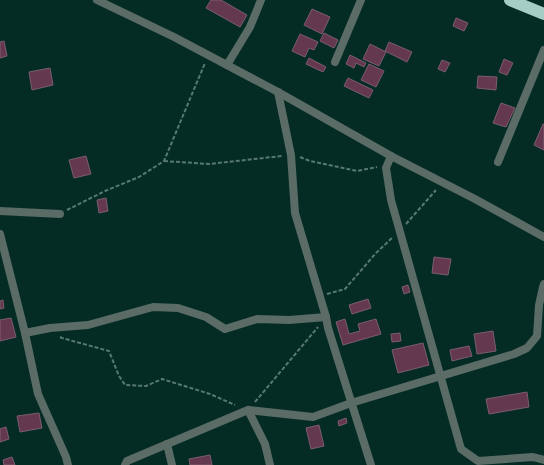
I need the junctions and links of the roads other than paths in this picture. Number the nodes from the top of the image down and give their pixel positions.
1 (97, 0) edge
2 (261, 0) edge
3 (361, 0) edge
4 (510, 0) edge
5 (544, 14) edge
6 (544, 50) edge
7 (335, 62) dead end
8 (226, 65) junction
9 (278, 92) junction
10 (391, 156) junction
11 (498, 162) dead end
12 (0, 211) edge
13 (60, 214) road end
14 (0, 234) edge
15 (544, 237) edge
16 (544, 284) edge
17 (326, 317) junction
18 (25, 333) junction
19 (440, 376) junction
20 (351, 403) junction
21 (248, 410) junction
22 (167, 444) junction
23 (544, 460) edge
24 (68, 465) edge
25 (125, 465) edge
26 (172, 465) edge
27 (270, 465) edge
28 (371, 465) edge

1 - 8 street
2 - 8 street
3 - 7 street
4 - 5 highway
6 - 11 street
8 - 9 street
9 - 10 street
9 - 17 street
10 - 15 street
10 - 19 street
12 - 13 street
14 - 18 street
16 - 19 street
17 - 18 street
17 - 20 street
18 - 24 street
19 - 20 street
19 - 23 street
20 - 21 street
20 - 28 street
21 - 22 street
21 - 27 street
22 - 25 street
22 - 26 street

